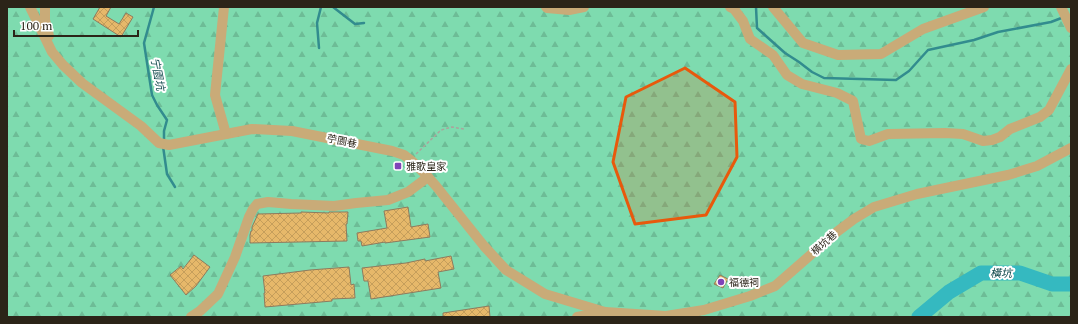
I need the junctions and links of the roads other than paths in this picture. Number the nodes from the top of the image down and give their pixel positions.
1 (30, 7) edge
2 (45, 7) edge
3 (224, 7) edge
4 (546, 7) edge
5 (584, 7) edge
6 (730, 7) edge
7 (773, 7) edge
8 (984, 7) edge
9 (1062, 9) edge
10 (1069, 25) edge
11 (52, 52) junction
12 (1071, 70) edge
13 (226, 134) junction
14 (1071, 148) edge
15 (428, 177) junction
16 (606, 312) junction
17 (191, 317) edge
18 (577, 317) edge

1 - 11 street, 苧園巷
2 - 11 street, 苧園巷
3 - 13 street
4 - 5 street
6 - 12 street
7 - 8 street
9 - 10 street
11 - 13 street, 苧園巷
13 - 15 street, 苧園巷
14 - 16 street, 橫坑巷
15 - 16 street, 苧園巷
15 - 17 street
16 - 18 street, 橫坑巷

